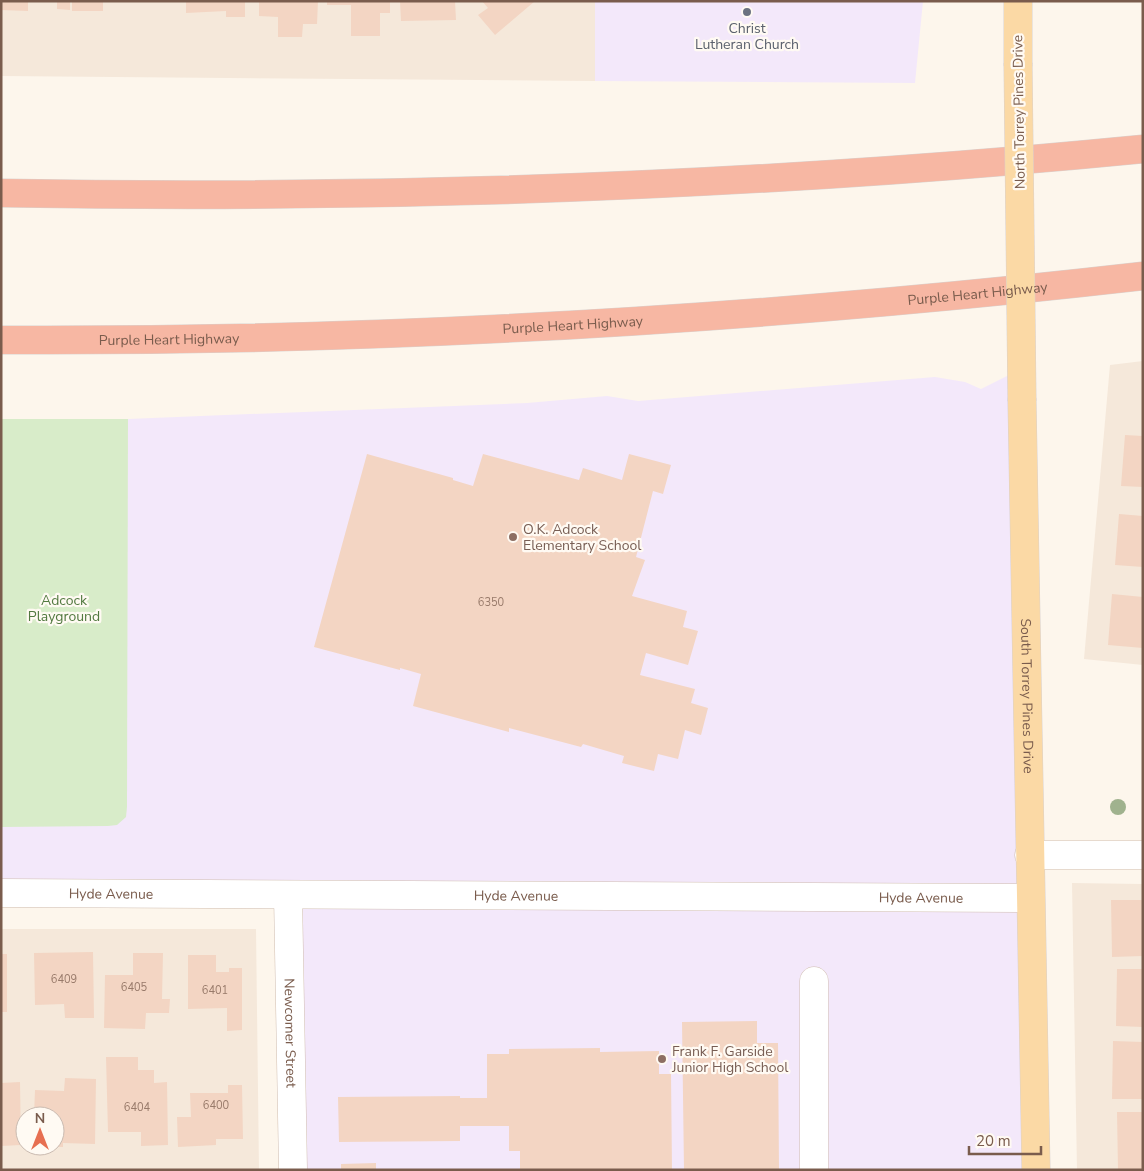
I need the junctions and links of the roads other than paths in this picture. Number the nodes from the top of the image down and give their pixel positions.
1 (1018, 1) edge
2 (1143, 149) edge
3 (1, 193) edge
4 (1020, 222) joint
5 (1143, 276) edge
6 (1, 340) edge
7 (1029, 855) junction
8 (1143, 855) edge
9 (1, 893) edge
10 (288, 894) junction
11 (1030, 898) junction
12 (814, 981) dead end
13 (293, 1170) edge
14 (814, 1170) edge
15 (1036, 1170) edge

1 - 4 main road, North Torrey Pines Drive, bridge
2 - 3 highway
4 - 7 main road, South Torrey Pines Drive, bridge
5 - 6 highway, Purple Heart Highway
7 - 8 street
7 - 11 main road, South Torrey Pines Drive
9 - 10 street, Hyde Avenue
10 - 11 street, Hyde Avenue
10 - 13 street, Newcomer Street
11 - 15 main road, South Torrey Pines Drive
12 - 14 street

